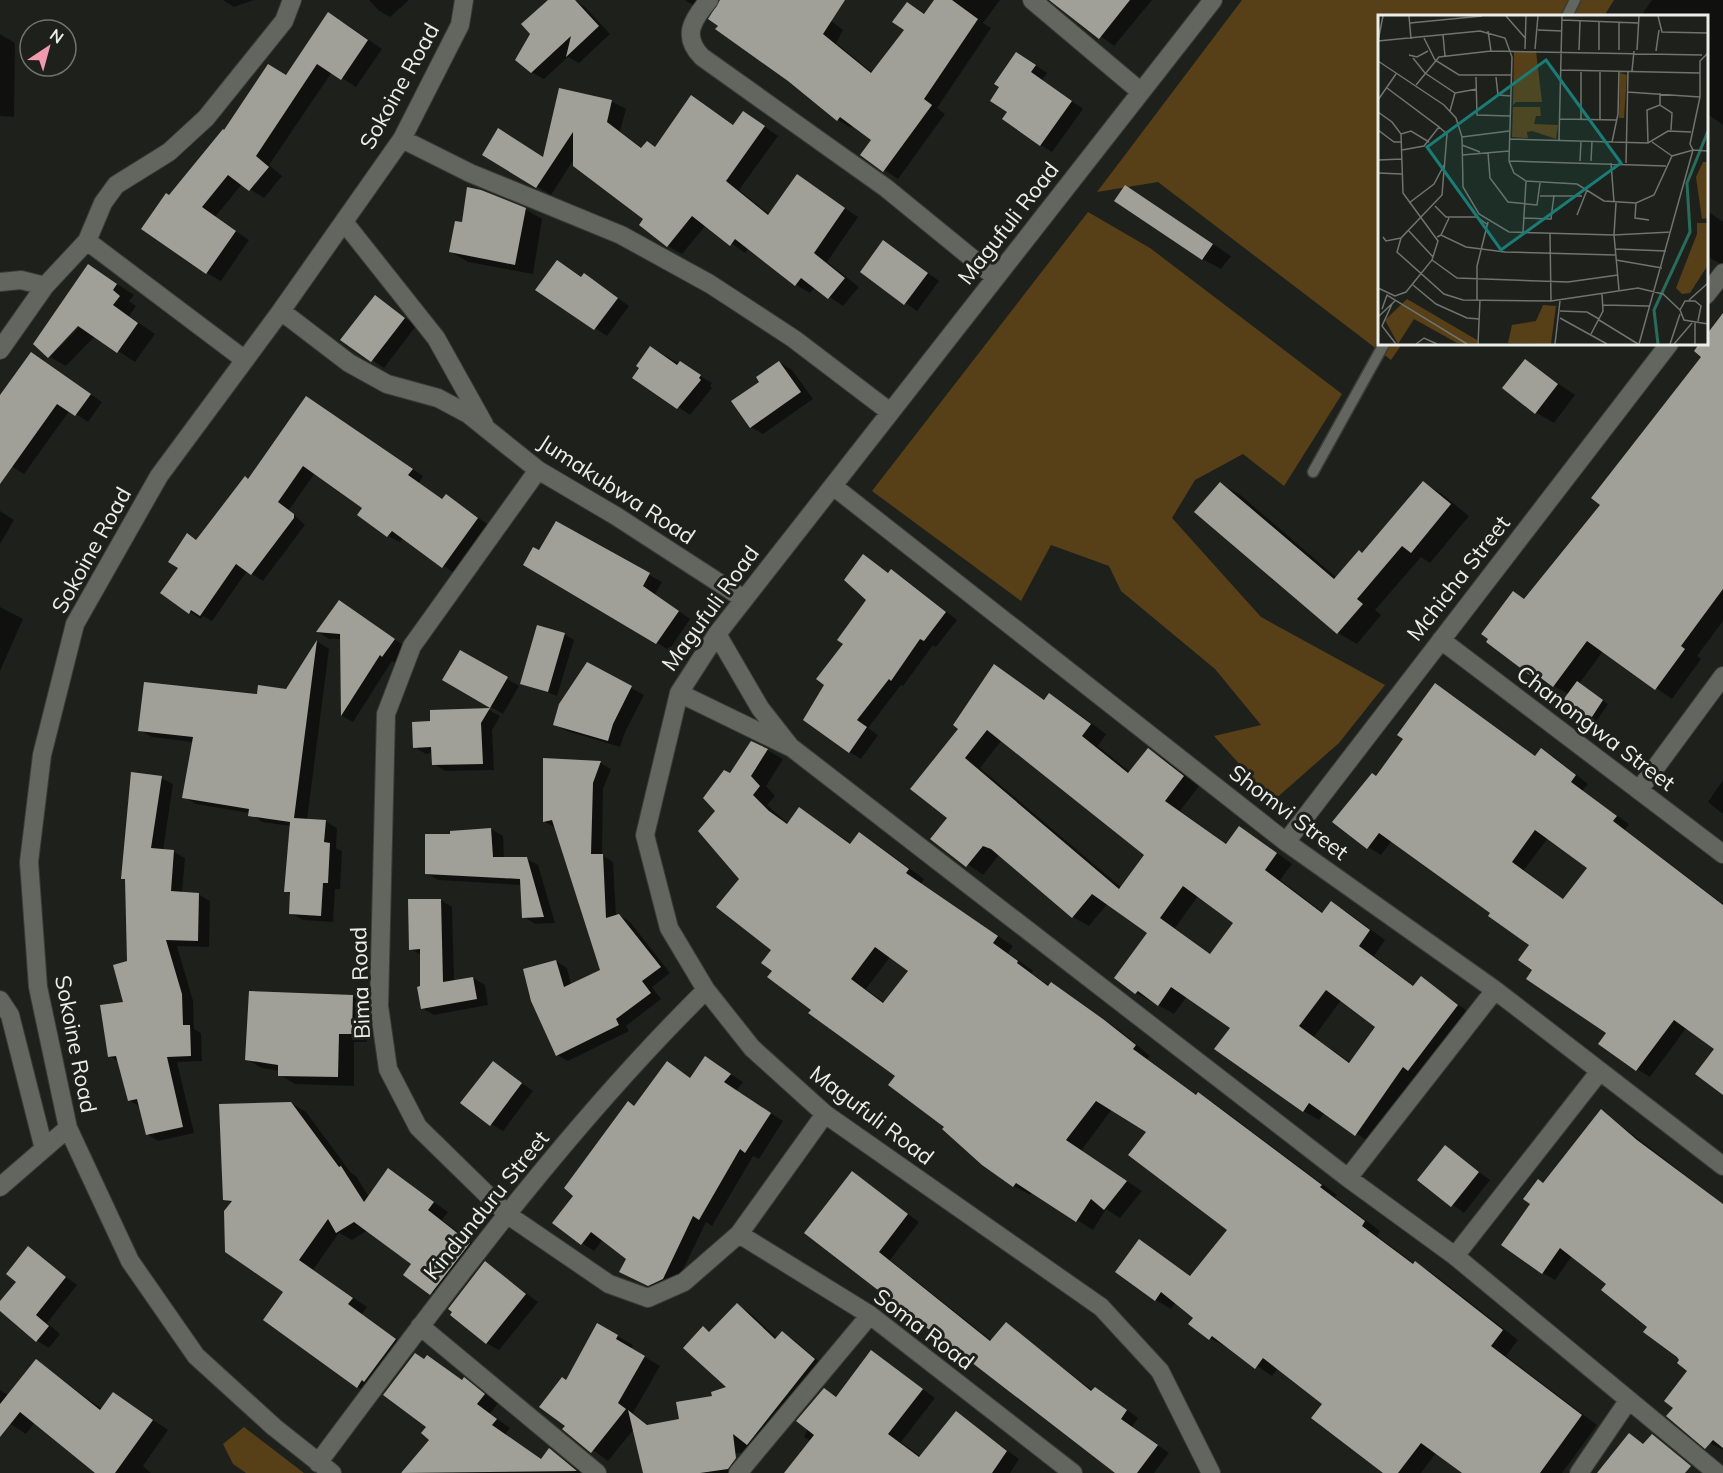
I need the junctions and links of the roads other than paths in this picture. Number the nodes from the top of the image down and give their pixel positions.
1 (292, 0) edge
2 (464, 0) edge
3 (709, 0) edge
4 (1032, 0) edge
5 (1213, 0) edge
6 (1575, 0) edge
7 (1568, 15) edge
8 (1141, 92) junction
9 (402, 139) junction
10 (344, 222) junction
11 (87, 241) junction
12 (995, 277) junction
13 (0, 282) edge
14 (45, 286) junction
15 (281, 311) junction
16 (1383, 345) edge
17 (1668, 345) edge
18 (0, 350) edge
19 (245, 360) junction
20 (890, 412) junction
21 (486, 428) junction
22 (538, 470) junction
23 (1313, 472) dead end
24 (833, 486) junction
25 (744, 599) junction
26 (717, 634) junction
27 (1441, 640) junction
28 (1723, 676) edge
29 (679, 693) junction
30 (792, 748) junction
31 (1640, 790) junction
32 (1286, 842) junction
33 (1723, 854) edge
34 (706, 990) junction
35 (1495, 990) junction
36 (0, 1000) edge
37 (1600, 1071) junction
38 (825, 1114) junction
39 (68, 1128) junction
40 (44, 1149) junction
41 (1723, 1166) edge
42 (1348, 1178) junction
43 (0, 1187) edge
44 (508, 1215) junction
45 (739, 1234) junction
46 (1455, 1256) junction
47 (870, 1315) junction
48 (420, 1326) junction
49 (1628, 1401) junction
50 (325, 1468) edge
51 (597, 1473) edge
52 (738, 1473) edge
53 (1073, 1473) edge
54 (1211, 1473) edge
55 (1579, 1473) edge
56 (1717, 1473) edge

1 - 11 street
2 - 9 street, Sokoine Road
3 - 12 street
4 - 8 street
5 - 8 street, Magufuli Road
6 - 7 lane
8 - 12 street, Magufuli Road
9 - 10 street, Sokoine Road
9 - 20 street
10 - 15 street, Sokoine Road
10 - 21 street
11 - 14 street
11 - 19 street
12 - 20 street, Magufuli Road
13 - 14 street
14 - 18 street
15 - 19 street, Sokoine Road
15 - 21 street, Jumakubwa Road
16 - 23 lane
17 - 27 street, Mchicha Street
19 - 39 street, Sokoine Road
20 - 24 street, Magufuli Road
21 - 22 street, Jumakubwa Road
22 - 25 street, Jumakubwa Road
22 - 44 street, Bima Road
24 - 25 street, Magufuli Road
24 - 32 street, Shomvi Street
25 - 26 street, Magufuli Road
26 - 29 street, Magufuli Road
26 - 30 street
27 - 31 street, Chanongwa Street
27 - 32 street, Mchicha Street
28 - 31 street
29 - 30 street
29 - 34 street, Magufuli Road
30 - 42 street
31 - 33 street, Chanongwa Street
32 - 35 street, Shomvi Street
34 - 38 street, Magufuli Road
34 - 44 street, Kindunduru Street
35 - 37 street, Shomvi Street
35 - 42 street
36 - 40 street
37 - 41 street, Shomvi Street
37 - 46 street
38 - 45 street, Bima Road
38 - 54 street, Magufuli Road
39 - 40 street
39 - 50 street, Sokoine Road
40 - 43 street
42 - 46 street
44 - 45 street, Bima Road
44 - 48 street, Kindunduru Street
45 - 47 street, Soma Road
46 - 49 street
47 - 52 street
47 - 53 street, Soma Road
48 - 50 street, Kindunduru Street
48 - 51 street
49 - 55 street
49 - 56 street

